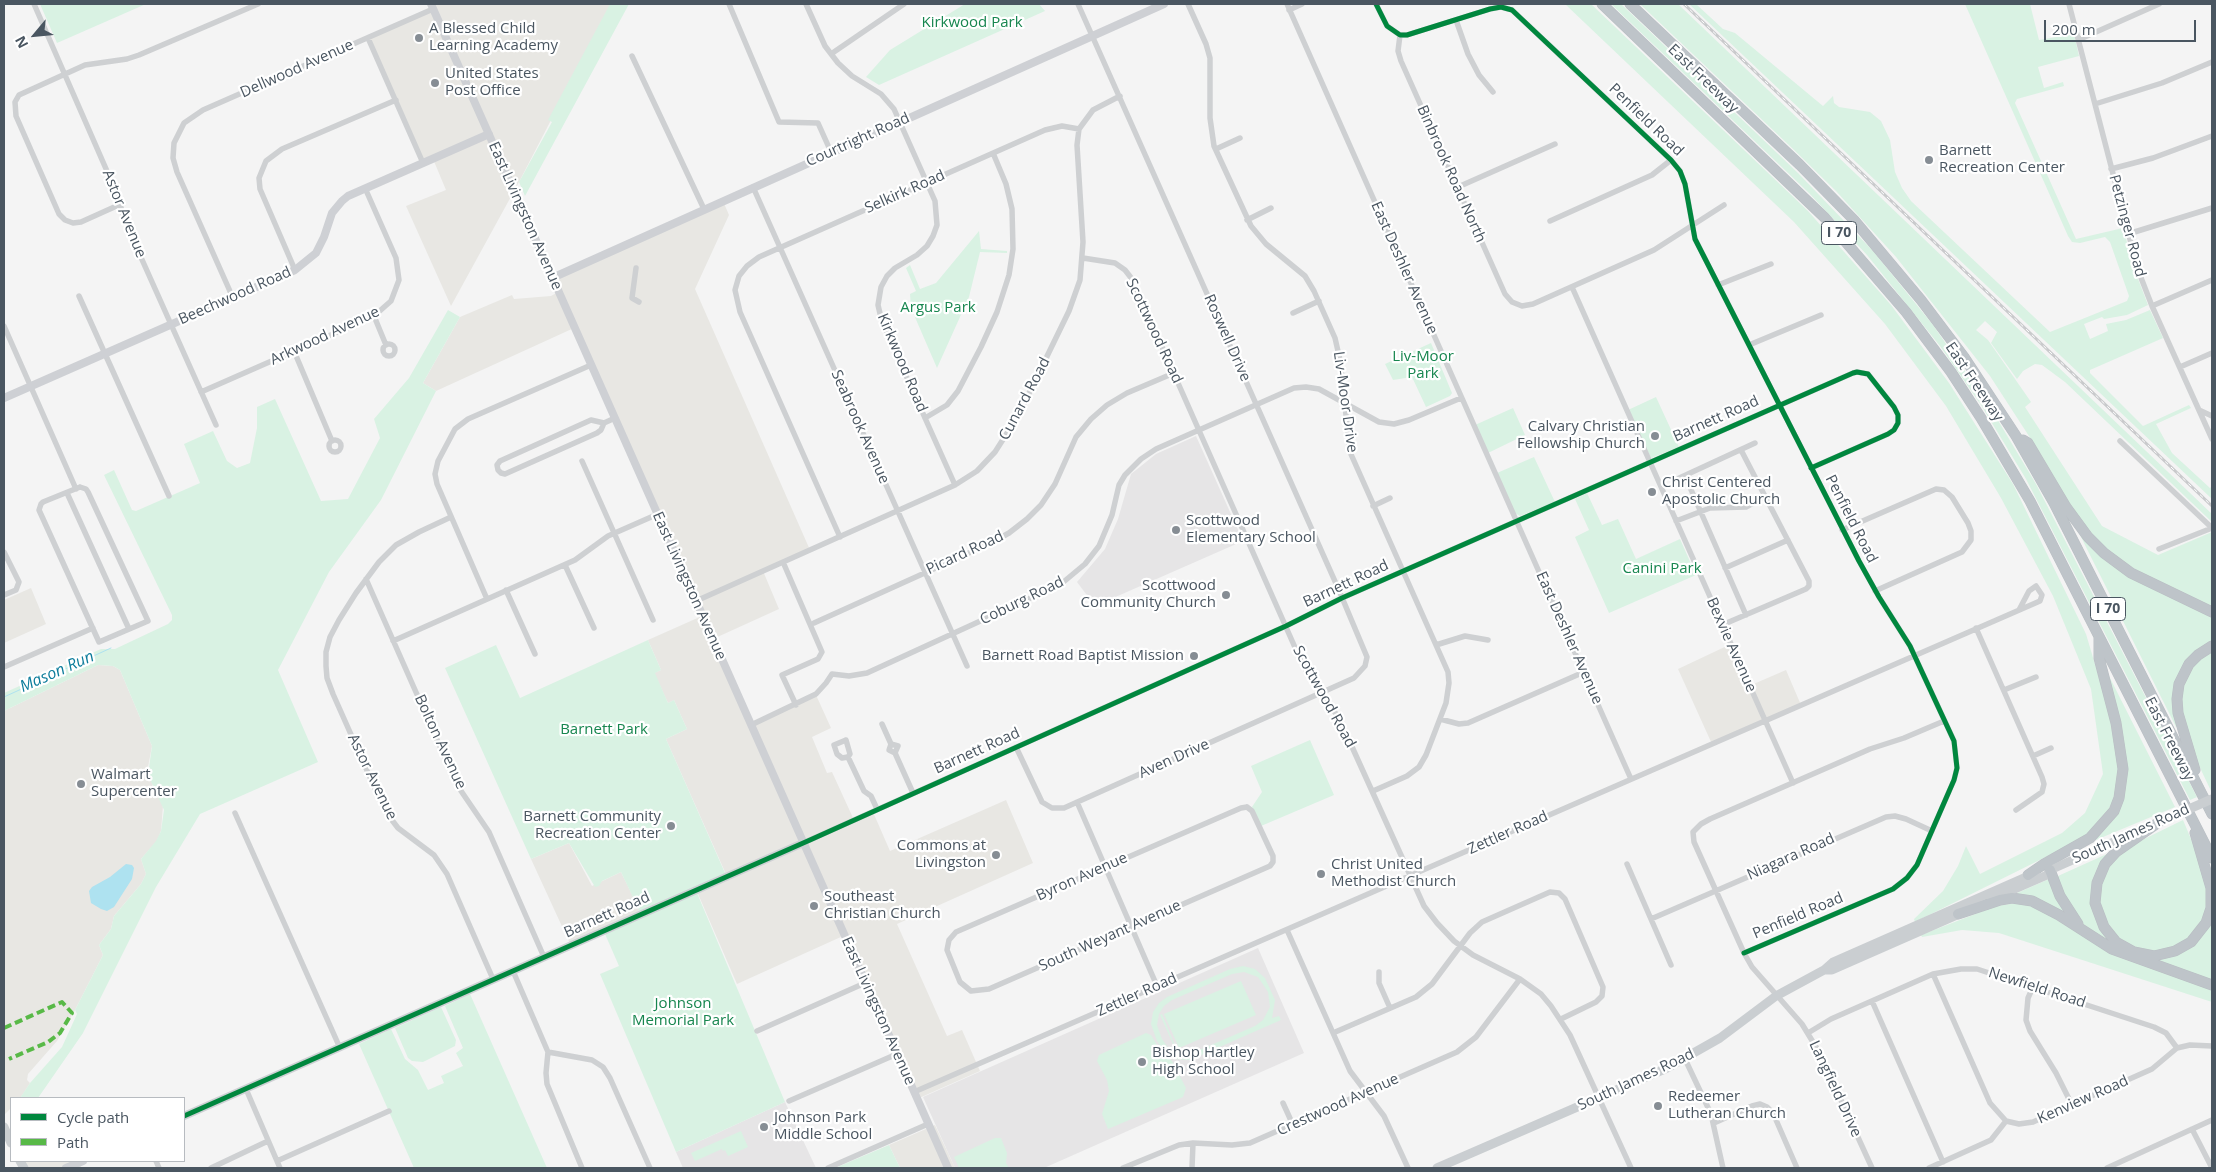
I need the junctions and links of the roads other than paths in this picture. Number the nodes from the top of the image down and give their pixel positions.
1 (34, 4) edge
2 (258, 4) edge
3 (729, 4) edge
4 (806, 4) edge
5 (904, 4) edge
6 (1078, 4) edge
7 (1164, 4) edge
8 (1188, 4) edge
9 (1302, 4) edge
10 (1376, 4) edge
11 (1602, 4) edge
12 (1630, 4) edge
13 (2069, 4) edge
14 (2160, 4) edge
15 (432, 7) edge
16 (1288, 7) edge
17 (1456, 20) junction
18 (1400, 35) junction
19 (1093, 36) junction
20 (368, 38) junction
21 (2078, 40) junction
22 (830, 54) junction
23 (632, 56) dead end
24 (2212, 62) edge
25 (64, 74) junction
26 (1493, 92) dead end
27 (1120, 96) junction
28 (396, 100) junction
29 (2095, 104) junction
30 (900, 122) junction
31 (1079, 128) junction
32 (489, 134) junction
33 (2212, 136) edge
34 (1240, 138) dead end
35 (1555, 144) dead end
36 (1216, 149) junction
37 (831, 152) junction
38 (993, 153) junction
39 (1671, 160) junction
40 (423, 163) junction
41 (2111, 169) junction
42 (927, 182) junction
43 (753, 187) junction
44 (1458, 187) junction
45 (365, 188) junction
46 (121, 204) junction
47 (1724, 205) dead end
48 (1271, 208) dead end
49 (2212, 208) edge
50 (704, 209) junction
51 (1247, 220) junction
52 (1550, 221) dead end
53 (1692, 227) junction
54 (2128, 234) junction
55 (780, 248) junction
56 (1083, 258) junction
57 (1771, 264) dead end
58 (636, 268) dead end
59 (295, 270) junction
60 (552, 278) junction
61 (2212, 280) edge
62 (1718, 285) junction
63 (1572, 286) junction
64 (79, 296) dead end
65 (233, 298) junction
66 (640, 302) dead end
67 (1319, 302) junction
68 (2152, 306) junction
69 (1293, 313) dead end
70 (1821, 315) dead end
71 (374, 316) junction
72 (171, 325) junction
73 (4, 326) edge
74 (386, 344) dead end
75 (1748, 345) junction
76 (294, 351) junction
77 (2212, 353) edge
78 (106, 354) junction
79 (591, 365) junction
80 (2180, 367) junction
81 (1174, 373) junction
82 (31, 386) junction
83 (201, 392) junction
84 (4, 398) edge
85 (1461, 398) junction
86 (1344, 403) junction
87 (1257, 404) junction
88 (1779, 406) junction
89 (2199, 410) junction
90 (2212, 416) edge
91 (615, 418) junction
92 (925, 418) junction
93 (604, 423) junction
94 (216, 425) dead end
95 (1199, 430) junction
96 (2212, 434) edge
97 (2016, 436) junction
98 (332, 441) dead end
99 (2120, 442) dead end
100 (1755, 443) dead end
101 (1741, 450) junction
102 (582, 462) dead end
103 (1650, 462) junction
104 (1811, 468) junction
105 (1685, 476) junction
106 (1674, 480) dead end
107 (955, 485) junction
108 (76, 489) junction
109 (67, 493) junction
110 (169, 496) dead end
111 (1764, 497) junction
112 (1390, 498) dead end
113 (1373, 506) junction
114 (897, 511) junction
115 (1700, 511) junction
116 (658, 514) junction
117 (451, 517) junction
118 (1517, 521) junction
119 (1676, 521) junction
120 (2212, 527) edge
121 (1842, 530) junction
122 (614, 534) junction
123 (840, 537) junction
124 (1788, 540) junction
125 (2159, 549) dead end
126 (4, 552) edge
127 (783, 562) junction
128 (566, 565) junction
129 (1725, 568) junction
130 (1402, 571) junction
131 (925, 573) junction
132 (366, 579) junction
133 (506, 590) junction
134 (1875, 591) junction
135 (4, 595) edge
136 (1342, 598) junction
137 (487, 599) junction
138 (696, 601) junction
139 (2018, 610) dead end
140 (2212, 612) edge
141 (1746, 615) junction
142 (653, 620) dead end
143 (814, 623) dead end
144 (1722, 625) junction
145 (1286, 626) junction
146 (93, 628) junction
147 (594, 628) dead end
148 (1976, 628) junction
149 (130, 629) junction
150 (953, 634) junction
151 (2099, 634) junction
152 (1488, 640) dead end
153 (393, 641) junction
154 (1436, 645) junction
155 (2212, 646) edge
156 (535, 654) dead end
157 (1914, 655) junction
158 (967, 666) dead end
159 (4, 667) edge
160 (1584, 672) junction
161 (1361, 673) joint
162 (2036, 677) dead end
163 (2004, 690) junction
164 (1322, 693) junction
165 (796, 705) junction
166 (1440, 719) junction
167 (1765, 721) junction
168 (1944, 721) junction
169 (882, 724) dead end
170 (751, 725) junction
171 (1016, 747) junction
172 (2051, 748) dead end
173 (2033, 756) junction
174 (848, 757) dead end
175 (1631, 779) junction
176 (1792, 783) junction
177 (2197, 784) junction
178 (1373, 791) junction
179 (914, 793) junction
180 (2212, 799) edge
181 (1077, 802) junction
182 (1247, 807) joint
183 (877, 810) junction
184 (2016, 810) dead end
185 (235, 813) dead end
186 (2212, 814) edge
187 (2159, 822) junction
188 (2194, 822) junction
189 (1932, 831) junction
190 (802, 843) junction
191 (2212, 858) edge
192 (1627, 864) dead end
193 (1106, 867) junction
194 (2050, 870) junction
195 (2028, 875) junction
196 (1411, 876) junction
197 (1716, 891) junction
198 (1958, 914) junction
199 (1651, 919) junction
200 (1132, 927) junction
201 (2082, 929) junction
202 (1287, 930) junction
203 (1460, 946) junction
204 (1744, 953) junction
205 (544, 957) junction
206 (1671, 965) dead end
207 (954, 969) joint
208 (1824, 970) junction
209 (513, 971) junction
210 (1379, 972) dead end
211 (1933, 974) junction
212 (493, 979) junction
213 (1520, 979) junction
214 (865, 983) junction
215 (2212, 985) edge
216 (1157, 986) junction
217 (2033, 987) junction
218 (1776, 996) junction
219 (1872, 1001) junction
220 (1390, 1008) junction
221 (1561, 1019) junction
222 (757, 1031) dead end
223 (1333, 1033) junction
224 (1808, 1033) junction
225 (2212, 1046) edge
226 (340, 1048) junction
227 (2177, 1048) junction
228 (548, 1052) junction
229 (897, 1054) junction
230 (1685, 1059) junction
231 (246, 1089) junction
232 (914, 1092) junction
233 (1367, 1092) junction
234 (1599, 1097) junction
235 (789, 1101) dead end
236 (1283, 1103) dead end
237 (2072, 1105) junction
238 (389, 1111) dead end
239 (185, 1116) edge
240 (2212, 1120) edge
241 (2006, 1121) junction
242 (1714, 1123) junction
243 (928, 1124) junction
244 (1293, 1125) junction
245 (4, 1128) edge
246 (2192, 1129) junction
247 (10, 1141) edge
248 (268, 1141) junction
249 (1193, 1142) junction
250 (277, 1161) junction
251 (80, 1162) edge
252 (1943, 1162) junction
253 (66, 1168) edge
254 (212, 1168) edge
255 (280, 1168) edge
256 (582, 1168) edge
257 (650, 1168) edge
258 (828, 1168) edge
259 (948, 1168) edge
260 (1123, 1168) edge
261 (1192, 1168) edge
262 (1408, 1168) edge
263 (1437, 1168) edge
264 (1630, 1168) edge
265 (1723, 1168) edge
266 (1797, 1168) edge
267 (1872, 1168) edge
268 (1929, 1168) edge
269 (2109, 1168) edge
270 (2212, 1168) edge

1 - 25 street, Astor Avenue
2 - 25 street
3 - 37 street
4 - 22 street, Kirkwood Road
5 - 22 street
6 - 19 street, Roswell Drive
7 - 19 street, Courtright Road
8 - 36 street, Liv-Moor Drive
9 - 16 street
10 - 18 street
11 - 151 highway, East Freeway / I 70
12 - 97 highway, East Freeway / I 70
13 - 21 street, Petzinger Road
14 - 21 street
15 - 20 street, Dellwood Avenue
15 - 32 street, East Livingston Avenue
16 - 85 street, East Deshler Avenue
17 - 18 street
17 - 26 street
17 - 39 street, Penfield Road
18 - 44 street, Binbrook Road North
19 - 27 street, Roswell Drive
19 - 30 street, Courtright Road
20 - 28 street
20 - 65 street, Dellwood Avenue
21 - 29 street, Petzinger Road
22 - 30 street, Kirkwood Road
23 - 50 street
24 - 29 street
25 - 46 street, Astor Avenue
25 - 46 street
27 - 31 street
27 - 87 street, Roswell Drive
28 - 40 street
28 - 59 street
29 - 41 street, Petzinger Road
30 - 37 street, Courtright Road
30 - 42 street, Kirkwood Road
31 - 38 street, Selkirk Road
31 - 56 street, Cunard Road
32 - 40 street, Beechwood Road
32 - 60 street, East Livingston Avenue
33 - 41 street
34 - 36 street
35 - 44 street
36 - 51 street, Liv-Moor Drive
37 - 43 street, Courtright Road
38 - 42 street, Selkirk Road
38 - 92 street
39 - 52 street
39 - 53 street, Penfield Road
40 - 45 street, Beechwood Road
41 - 54 street, Petzinger Road
42 - 55 street, Selkirk Road
42 - 92 street, Kirkwood Road
43 - 50 street, Courtright Road
43 - 55 street, Seabrook Avenue
44 - 63 street, Binbrook Road North
45 - 59 street, Beechwood Road
45 - 71 street, Arkwood Avenue
46 - 72 street, Astor Avenue
47 - 53 street
48 - 51 street
49 - 54 street
50 - 60 street, Courtright Road
51 - 67 street, Liv-Moor Drive
53 - 62 street, Penfield Road
53 - 63 street
54 - 68 street, Petzinger Road
55 - 114 street, Seabrook Avenue
55 - 123 street, Selkirk Road
56 - 81 street, Scottwood Road
56 - 107 street, Cunard Road
57 - 62 street
58 - 66 street
59 - 65 street, Beechwood Road
60 - 79 street, East Livingston Avenue
61 - 68 street
62 - 75 street, Penfield Road
63 - 103 street, Bexvie Avenue
64 - 78 street
65 - 72 street, Beechwood Road
67 - 69 street
67 - 86 street, Liv-Moor Drive
68 - 80 street, Petzinger Road
70 - 75 street
71 - 74 street
71 - 76 street, Arkwood Avenue
72 - 78 street, Beechwood Road
72 - 83 street, Astor Avenue
73 - 82 street
75 - 88 street, Penfield Road
76 - 83 street, Arkwood Avenue
76 - 98 street
77 - 80 street
78 - 82 street, Beechwood Road
78 - 110 street
79 - 91 street, East Livingston Avenue
79 - 117 street
80 - 89 street, Petzinger Road
81 - 95 street, Scottwood Road
81 - 131 street, Picard Road
82 - 84 street, Beechwood Road
82 - 108 street
83 - 94 street, Astor Avenue
85 - 86 street, Coburg Road
85 - 118 street, East Deshler Avenue
86 - 87 street, Coburg Road
86 - 113 street, Liv-Moor Drive
87 - 95 street, Coburg Road
87 - 136 street, Roswell Drive
88 - 103 street, Barnett Road
88 - 104 street, Penfield Road
88 - 104 street, Barnett Road
89 - 90 street
89 - 96 street, Petzinger Road
91 - 93 street
91 - 116 street, East Livingston Avenue
92 - 107 street, Kirkwood Road
93 - 93 street
95 - 145 street, Scottwood Road
95 - 150 street, Coburg Road
97 - 140 highway
97 - 177 highway, East Freeway / I 70
99 - 120 street
100 - 101 street
101 - 105 street
101 - 111 street
102 - 122 street
103 - 118 street, Barnett Road
103 - 119 street, Bexvie Avenue
104 - 121 street, Penfield Road
105 - 106 street
105 - 115 street
107 - 114 street, Cunard Road
108 - 109 street
108 - 149 street
109 - 146 street
109 - 149 street
111 - 115 street
111 - 124 street
112 - 113 street
113 - 130 street, Liv-Moor Drive
114 - 123 street, Cunard Road
114 - 131 street, Seabrook Avenue
115 - 119 street
115 - 129 street
116 - 122 street
116 - 138 street, East Livingston Avenue
117 - 132 street, Astor Avenue
117 - 137 street
118 - 130 street, Barnett Road
118 - 160 street, East Deshler Avenue
119 - 144 street, Bexvie Avenue
120 - 125 street
121 - 134 street, Penfield Road
121 - 134 street
122 - 128 street
122 - 142 street
123 - 127 street, Cunard Road
124 - 129 street
124 - 141 street
126 - 135 street
127 - 138 street, Cunard Road
127 - 165 street
128 - 133 street
128 - 147 street
129 - 141 street
130 - 136 street, Barnett Road
130 - 154 street, Liv-Moor Drive
131 - 143 street, Picard Road
131 - 150 street, Seabrook Avenue
132 - 153 street, Bolton Avenue
132 - 212 street, Astor Avenue
133 - 137 street
133 - 156 street
134 - 157 street, Penfield Road
136 - 145 street, Barnett Road
136 - 161 street, Roswell Drive
137 - 153 street
138 - 170 street, East Livingston Avenue
139 - 148 street, Zettler Road
141 - 144 street
144 - 167 street, Bexvie Avenue
145 - 164 street, Scottwood Road
145 - 171 street, Barnett Road
146 - 149 street
146 - 159 street
148 - 157 street, Zettler Road
148 - 163 street
150 - 158 street, Seabrook Avenue
150 - 165 street, Coburg Road
151 - 188 highway, East Freeway / I 70
151 - 195 highway
152 - 154 street
153 - 205 street, Bolton Avenue
154 - 166 street, Liv-Moor Drive
155 - 177 highway
157 - 167 street, Zettler Road
157 - 168 street, Penfield Road
160 - 166 street
160 - 175 street, East Deshler Avenue
161 - 164 street, Aven Drive
162 - 163 street
163 - 173 street
164 - 178 street, Scottwood Road
164 - 181 street, Aven Drive
165 - 170 street, Coburg Road
166 - 178 street, Liv-Moor Drive
167 - 175 street, Zettler Road
167 - 176 street, Bexvie Avenue
168 - 176 street
168 - 189 street, Penfield Road
169 - 179 street
170 - 190 street, East Livingston Avenue
171 - 179 street, Barnett Road
171 - 181 street, Aven Drive
172 - 173 street
173 - 184 street
174 - 183 street
175 - 196 street, Zettler Road
176 - 197 street, Langfield Drive
177 - 186 highway, East Freeway / I 70
178 - 196 street, Scottwood Road
179 - 183 street, Barnett Road
180 - 187 main road, South James Road, bridge
181 - 193 street
182 - 193 street, Byron Avenue
182 - 200 street, South Weyant Avenue
183 - 190 street, Barnett Road
185 - 226 street
187 - 188 highway
187 - 194 main road, South James Road
188 - 191 highway, East Freeway / I 70
189 - 197 street, Niagara Road
189 - 204 street, Penfield Road
190 - 205 street, Barnett Road
190 - 214 street, East Livingston Avenue
192 - 199 street
193 - 200 street
193 - 207 street, Byron Avenue
194 - 195 main road, South James Road
194 - 198 main road, South James Road
194 - 201 highway
195 - 208 main road, South James Road
196 - 202 street, Zettler Road
196 - 203 street, Scottwood Road
197 - 199 street, Niagara Road
197 - 204 street, Langfield Drive
198 - 201 highway
198 - 208 main road, South James Road
199 - 206 street
200 - 207 street, South Weyant Avenue
200 - 216 street
201 - 215 highway
202 - 216 street, Zettler Road
202 - 223 street
203 - 213 street, Scottwood Road
203 - 220 street
203 - 221 street
204 - 218 street, Langfield Drive
205 - 209 street, Barnett Road
208 - 218 main road, South James Road
209 - 212 street, Barnett Road
209 - 228 street
210 - 220 street
211 - 217 street, Newfield Road
211 - 219 street, Newfield Road
211 - 241 street
212 - 226 street, Barnett Road
213 - 221 street, Scottwood Road
213 - 233 street, Crestwood Avenue
214 - 222 street
214 - 229 street, East Livingston Avenue
216 - 232 street, Zettler Road
217 - 227 street, Newfield Road
217 - 237 street
218 - 224 street, Langfield Drive
218 - 230 main road, South James Road
219 - 224 street, Newfield Road
219 - 252 street
220 - 223 street
221 - 234 street, Scottwood Road
223 - 233 street
224 - 267 street, Langfield Drive
225 - 227 street
226 - 231 street, Barnett Road
227 - 237 street, Kenview Road
228 - 256 street
228 - 257 street
229 - 232 street, East Livingston Avenue
229 - 235 street
230 - 234 main road, South James Road
230 - 242 street
231 - 239 street, Barnett Road
231 - 248 street
232 - 243 street, East Livingston Avenue
233 - 244 street, Crestwood Avenue
233 - 262 street
234 - 263 main road, South James Road
234 - 264 street, Scottwood Road
236 - 244 street
237 - 241 street, Kenview Road
238 - 250 street
240 - 246 street
241 - 252 street
242 - 265 street
242 - 266 street
243 - 258 street
243 - 259 street, East Livingston Avenue
244 - 249 street, Crestwood Avenue
245 - 247 main road
246 - 269 street
246 - 270 street
248 - 250 street
248 - 254 street
249 - 260 street, Crestwood Avenue
249 - 261 street
250 - 255 street
251 - 253 street
252 - 268 street

